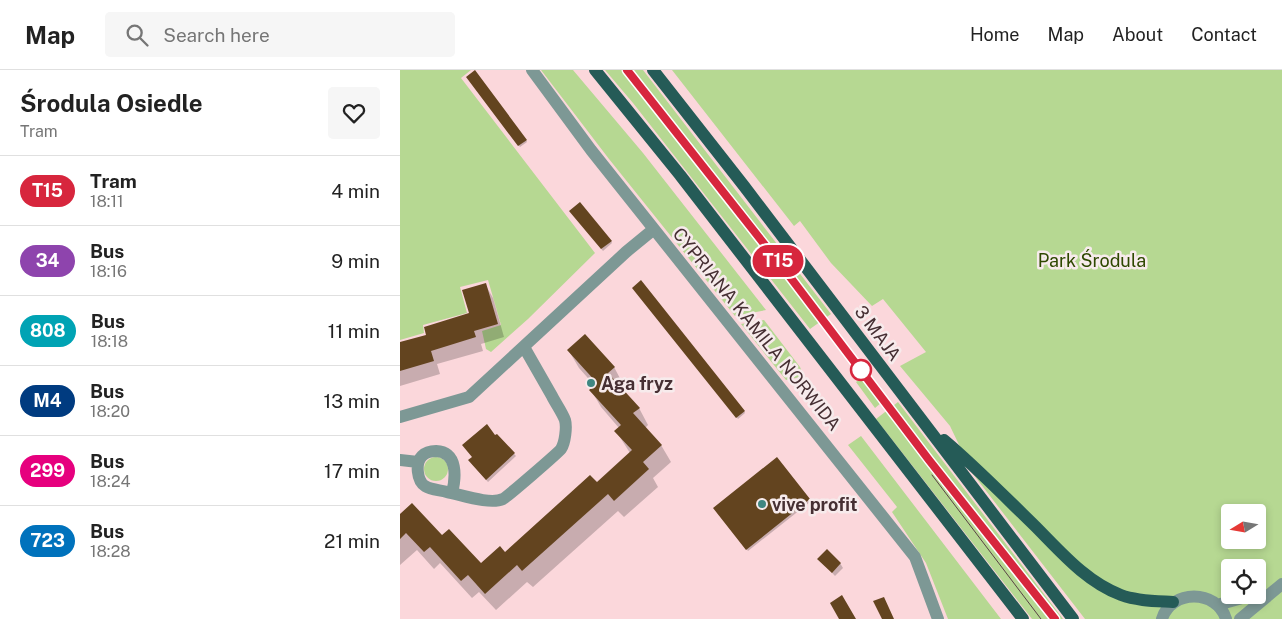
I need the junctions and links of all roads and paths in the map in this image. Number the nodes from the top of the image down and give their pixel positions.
1 (532, 70) edge
2 (595, 70) edge
3 (653, 70) edge
4 (654, 229) junction
5 (524, 346) junction
6 (400, 417) edge
7 (926, 425) junction
8 (400, 460) edge
9 (418, 462) junction
10 (452, 493) junction
11 (1279, 586) edge
12 (1266, 591) edge
13 (1174, 602) junction
14 (1221, 604) edge
15 (1217, 605) junction
16 (938, 619) edge
17 (1023, 619) edge
18 (1073, 619) edge
19 (1162, 619) edge
20 (1226, 619) edge
21 (1240, 619) edge

1 - 4 street, CYPRIANA KAMILA NORWIDA
2 - 17 main road
3 - 7 main road, 3 MAJA
4 - 5 street
4 - 16 street, CYPRIANA KAMILA NORWIDA
5 - 6 street
5 - 10 street
7 - 13 main road
7 - 18 main road, 3 MAJA
8 - 9 street
9 - 10 street
9 - 10 street
11 - 12 street
11 - 21 street
13 - 15 street
13 - 19 street
14 - 15 street
15 - 20 street

